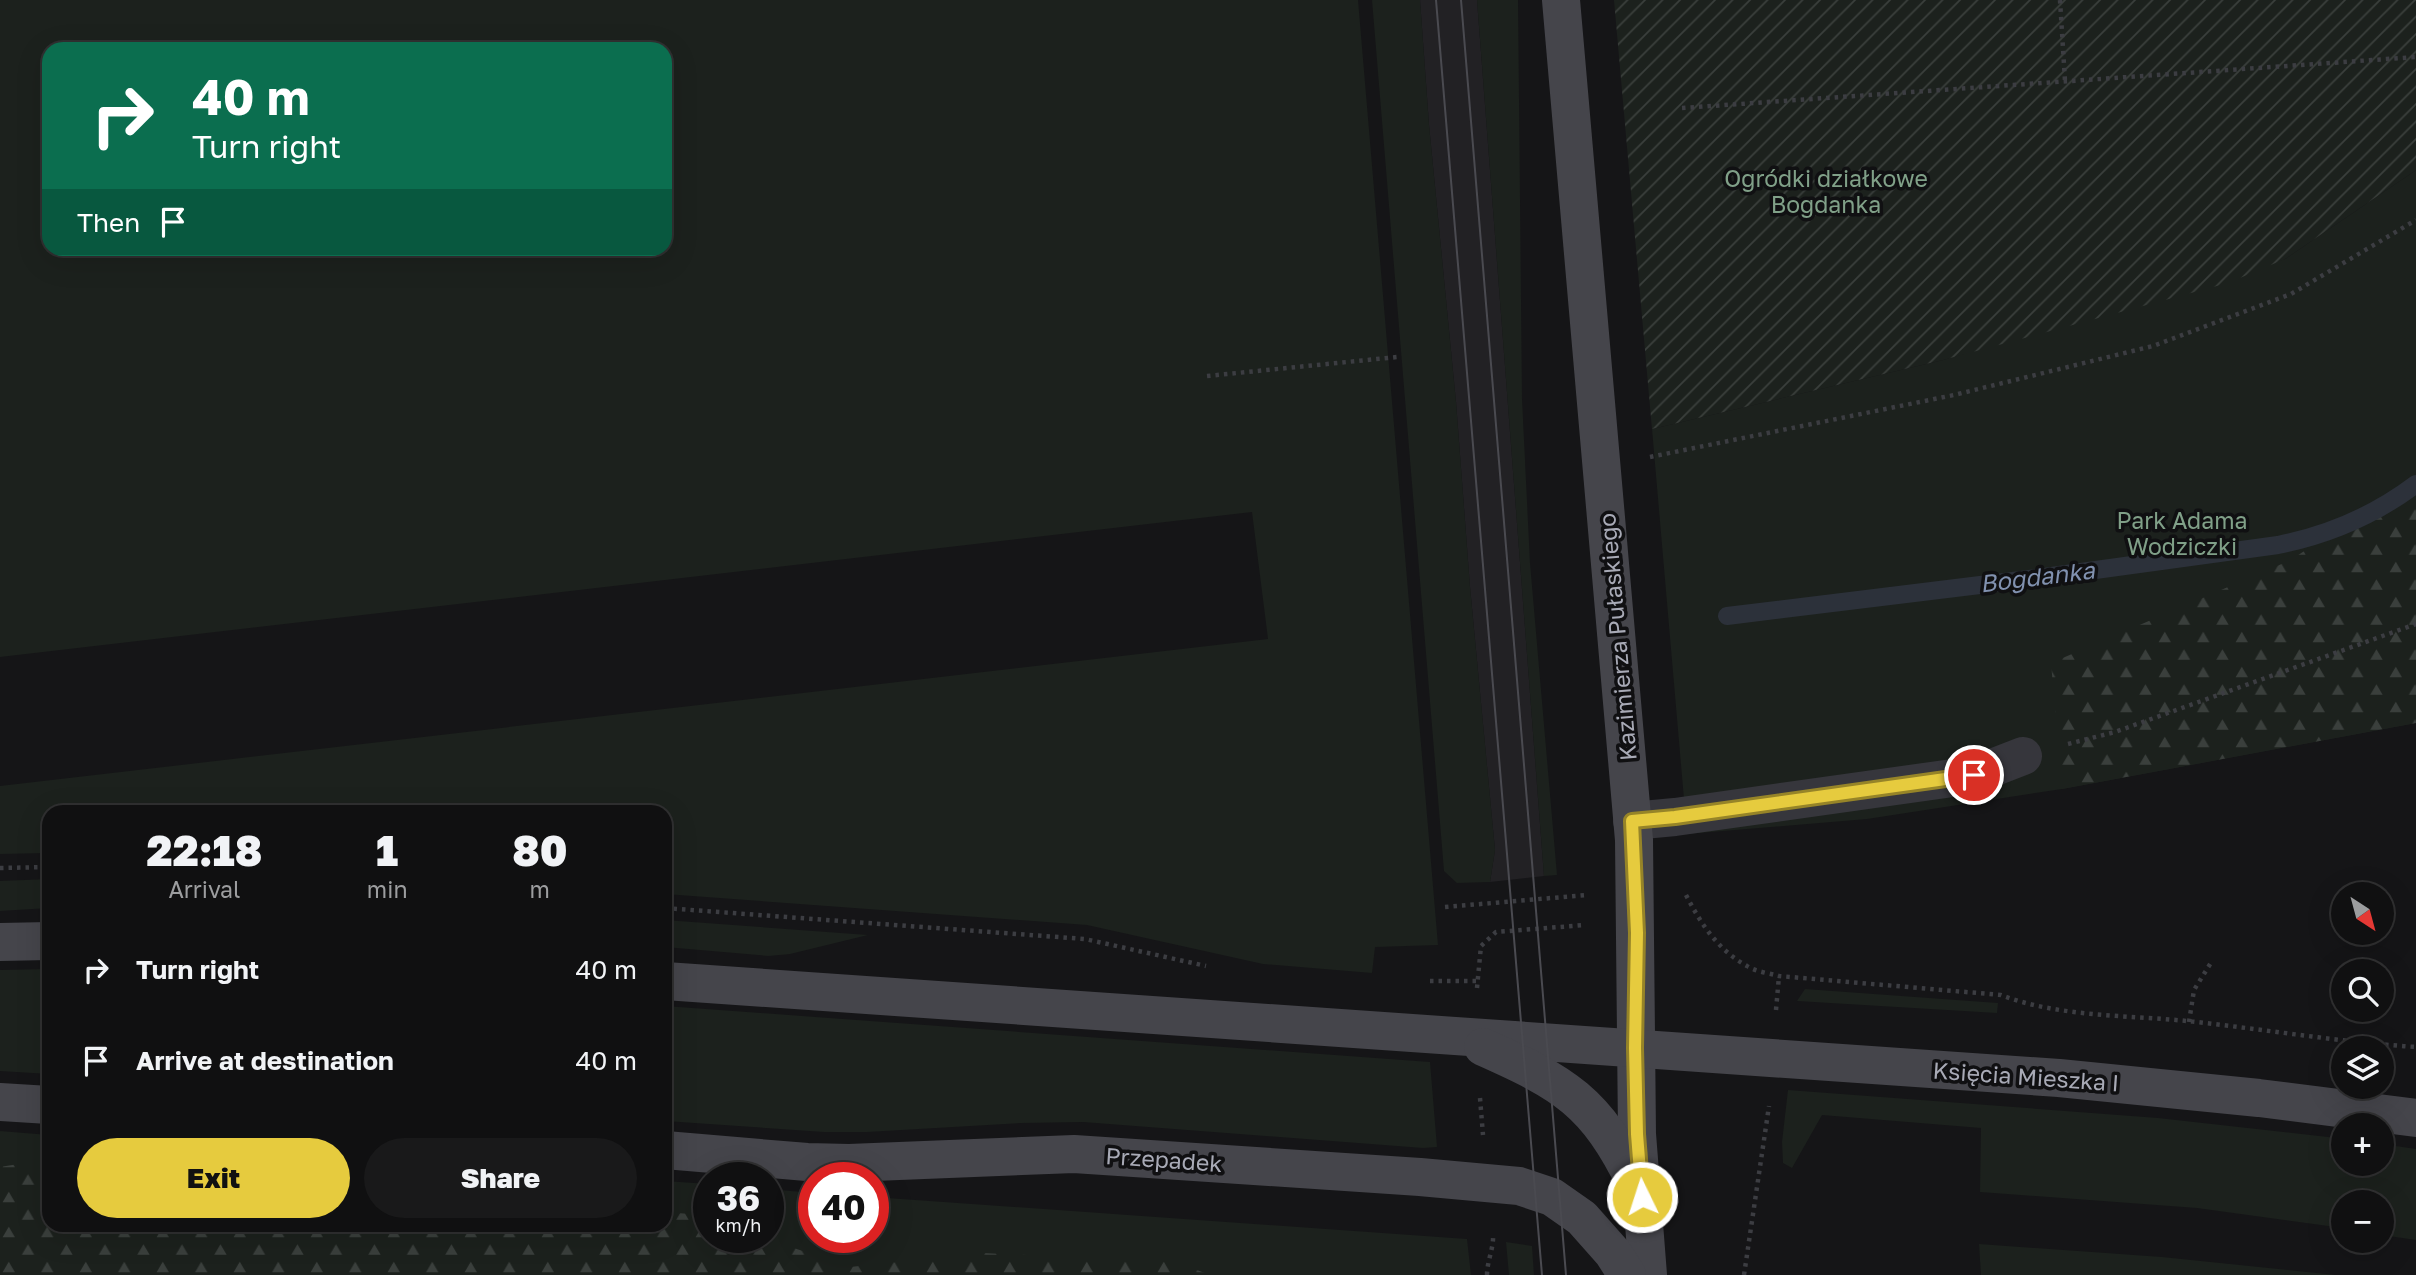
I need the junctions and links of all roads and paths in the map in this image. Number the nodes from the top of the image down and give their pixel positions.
1 (1561, 0) edge
2 (2060, 0) edge
3 (2416, 57) edge
4 (2065, 81) junction
5 (1682, 108) dead end
6 (2416, 220) edge
7 (1396, 356) dead end
8 (1207, 376) dead end
9 (1642, 459) dead end
10 (2416, 624) edge
11 (2023, 756) joint
12 (1632, 821) junction
13 (42, 867) edge
14 (0, 868) edge
15 (1636, 906) junction
16 (1445, 907) dead end
17 (672, 909) edge
18 (42, 940) edge
19 (0, 942) edge
20 (2212, 961) dead end
21 (1217, 969) dead end
22 (1779, 976) junction
23 (1424, 981) dead end
24 (1478, 981) junction
25 (672, 982) edge
26 (2189, 1021) junction
27 (1470, 1039) junction
28 (2416, 1047) edge
29 (1635, 1048) junction
30 (1772, 1058) junction
31 (0, 1102) edge
32 (42, 1105) edge
33 (2416, 1118) edge
34 (672, 1151) edge
35 (1488, 1182) junction
36 (1642, 1197) junction
37 (1487, 1275) edge
38 (1628, 1275) edge
39 (1648, 1275) edge
40 (1744, 1275) edge

1 - 12 street, Kazimierza Pułaskiego
2 - 4 path
3 - 4 path
4 - 5 path
6 - 9 path
7 - 8 path
10 - 11 path
11 - 12 street
12 - 15 street, Kazimierza Pułaskiego
13 - 14 path
15 - 16 path
15 - 22 path
15 - 24 path
15 - 29 street, Kazimierza Pułaskiego
17 - 21 path
18 - 19 street
20 - 26 path
22 - 26 path
22 - 30 path
23 - 24 path
24 - 27 path
25 - 27 street
26 - 28 path
27 - 29 street
27 - 35 path
27 - 36 street
29 - 30 street, Księcia Mieszka I
29 - 36 street, Kazimierza Pułaskiego
30 - 33 street, Księcia Mieszka I
30 - 40 path
31 - 32 street
34 - 35 street, Przepadek
35 - 37 path
35 - 38 street, Przepadek
36 - 39 street, Kazimierza Pułaskiego

